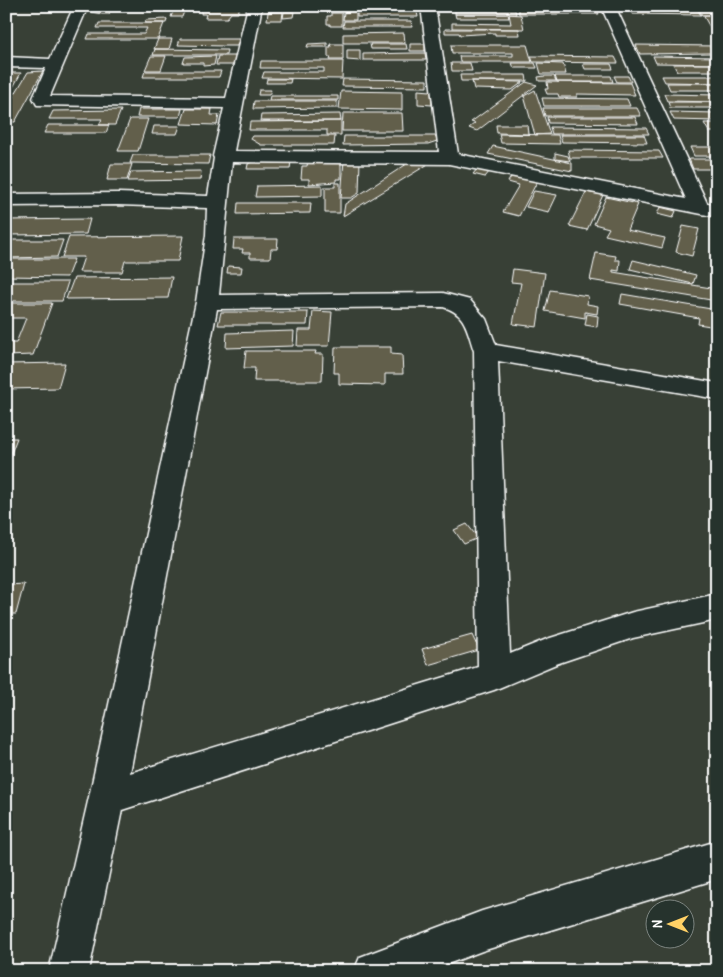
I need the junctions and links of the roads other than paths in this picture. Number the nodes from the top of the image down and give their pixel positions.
1 (81, 6) edge
2 (256, 6) edge
3 (428, 6) edge
4 (608, 6) edge
5 (6, 62) edge
6 (54, 64) junction
7 (232, 103) junction
8 (222, 156) junction
9 (449, 158) junction
10 (6, 200) edge
11 (218, 202) junction
12 (708, 209) edge
13 (207, 302) junction
14 (486, 351) junction
15 (717, 391) edge
16 (717, 607) edge
17 (494, 676) junction
18 (107, 797) junction
19 (717, 860) edge
20 (69, 971) edge
21 (374, 971) edge

1 - 6 street
2 - 7 street
3 - 9 street
4 - 12 street
5 - 6 street
6 - 7 street
7 - 8 street
8 - 9 street
8 - 11 street
9 - 12 street
10 - 11 street
11 - 13 street
13 - 14 street
13 - 18 street
14 - 15 street
14 - 17 street
16 - 17 street
17 - 18 street
18 - 20 street
19 - 21 street

